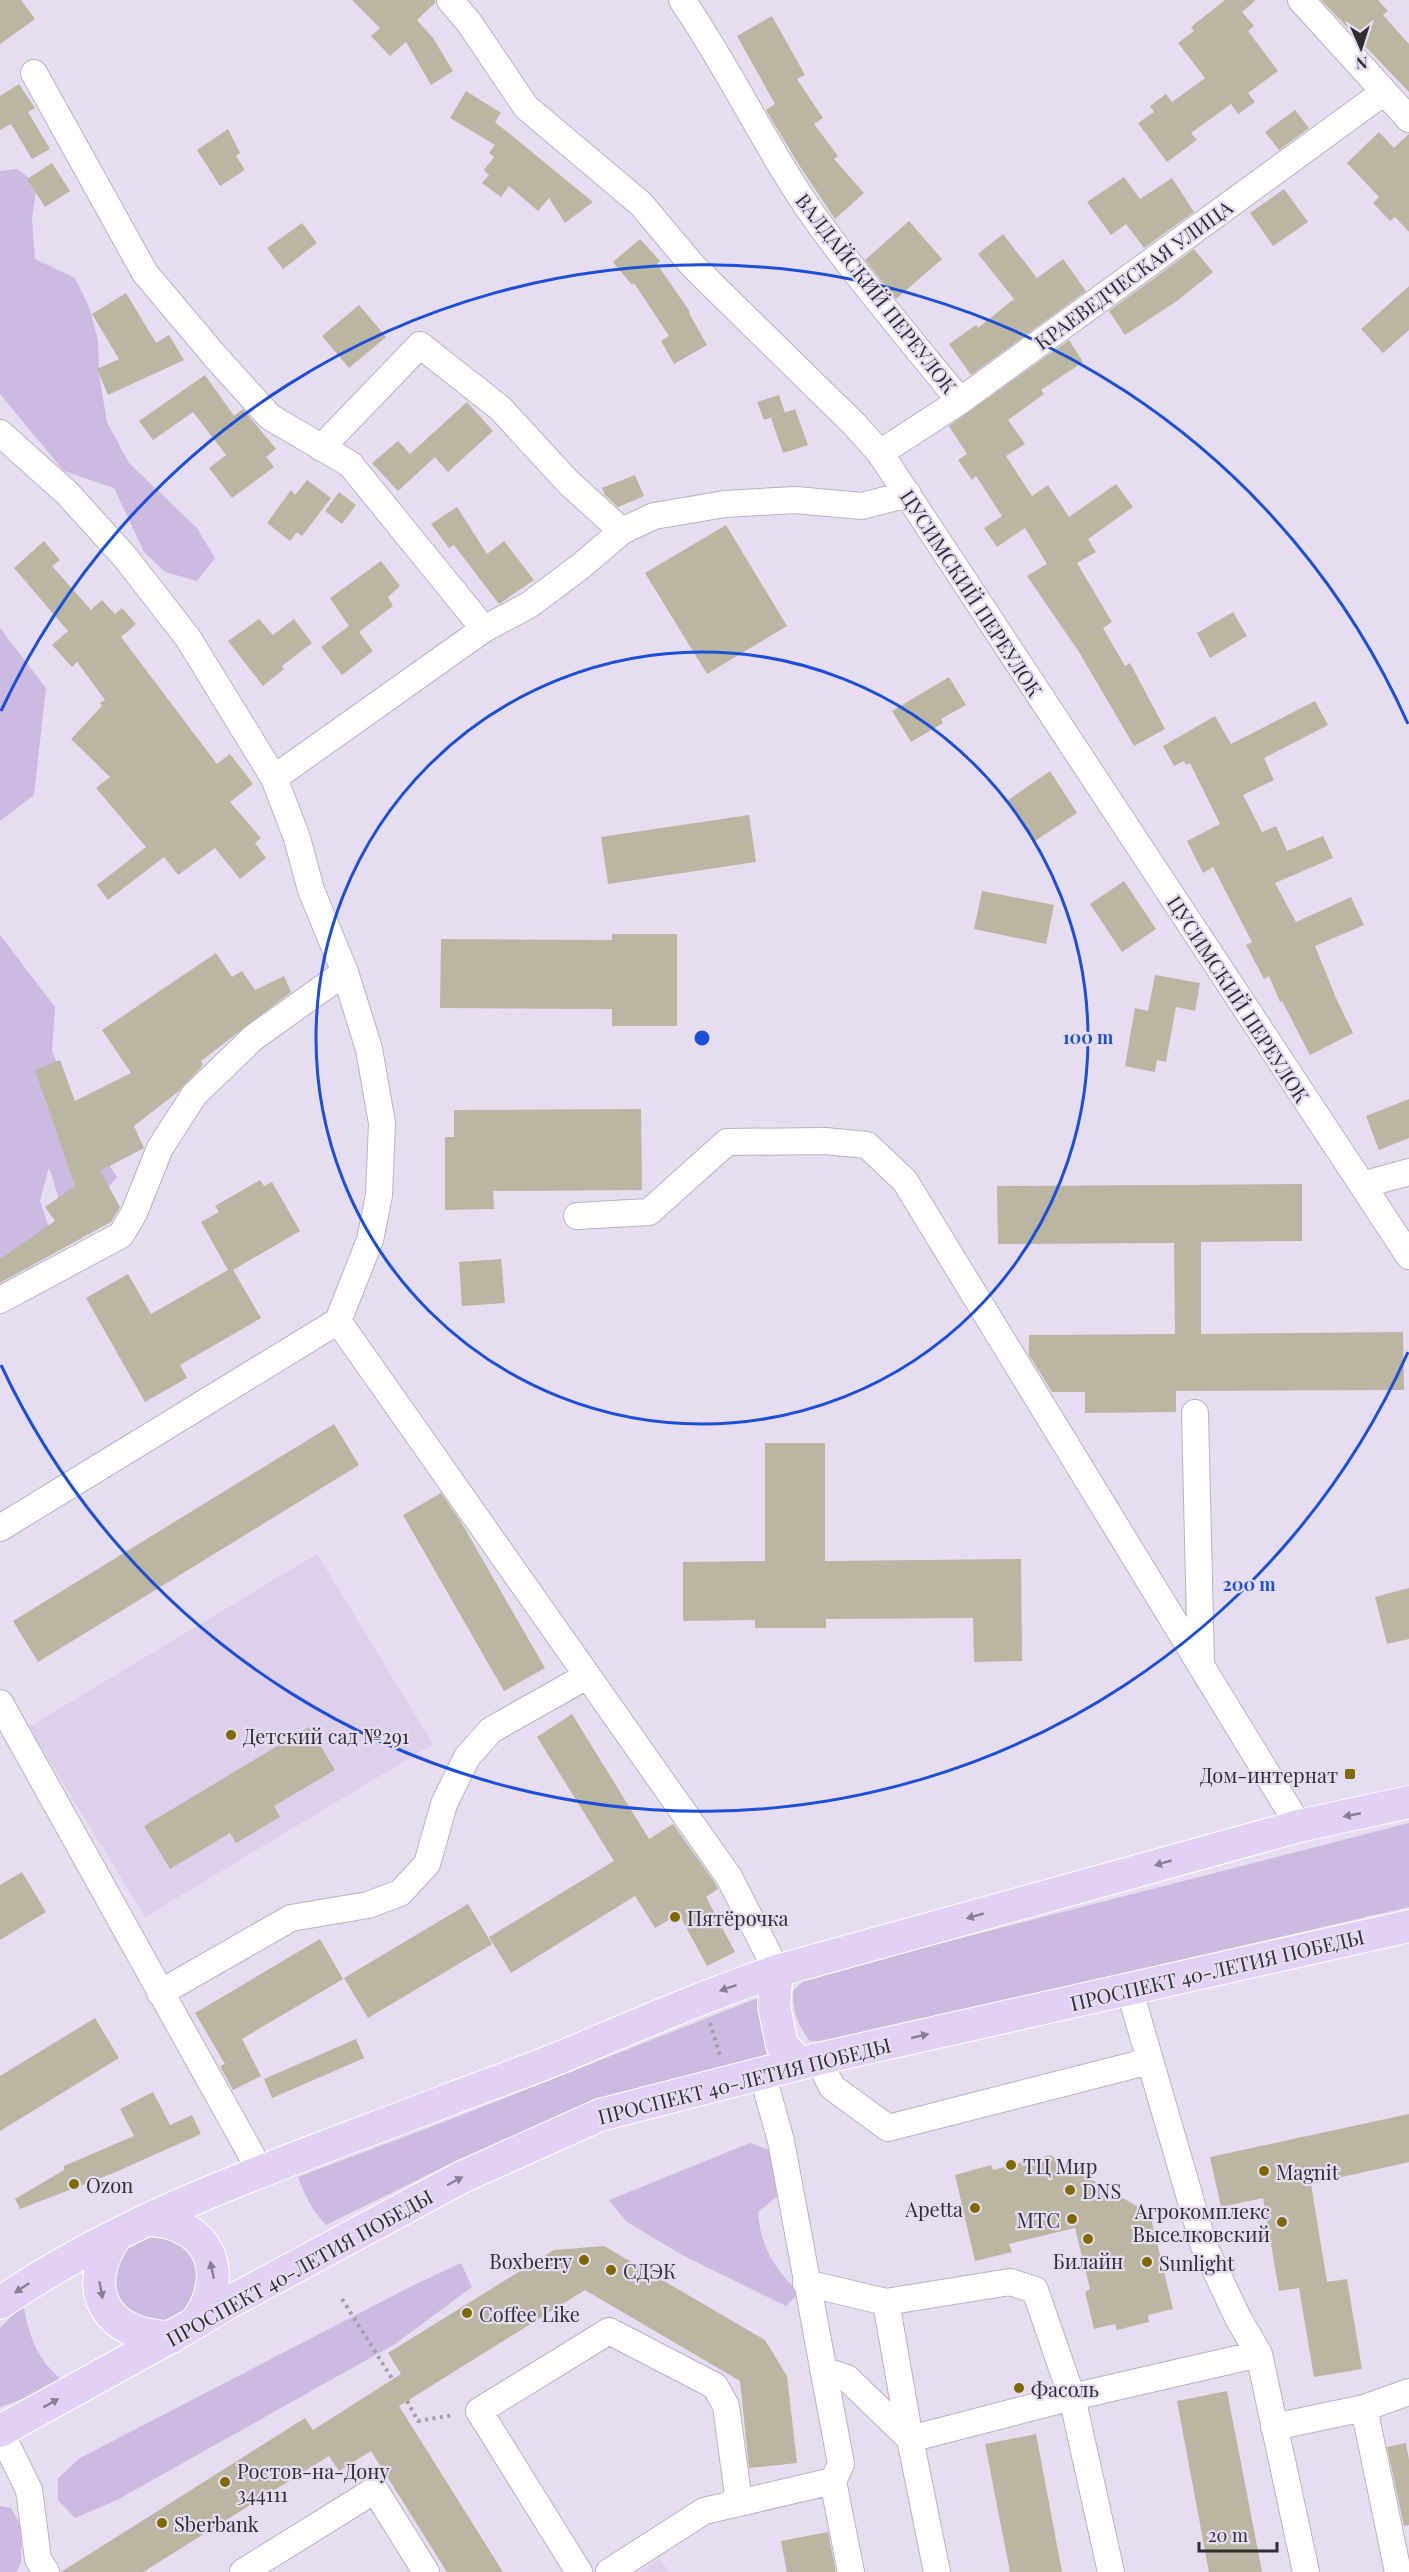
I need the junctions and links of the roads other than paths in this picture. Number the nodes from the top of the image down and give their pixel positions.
1 (450, 0) edge
2 (682, 0) edge
3 (1301, 0) edge
4 (34, 73) dead end
5 (1384, 92) junction
6 (1409, 119) edge
7 (960, 401) junction
8 (0, 433) edge
9 (321, 448) junction
10 (880, 453) junction
11 (908, 494) junction
12 (622, 531) junction
13 (484, 629) junction
14 (273, 778) junction
15 (345, 972) junction
16 (1409, 1172) edge
17 (1362, 1185) junction
18 (577, 1216) dead end
19 (1409, 1256) edge
20 (0, 1300) edge
21 (338, 1321) junction
22 (1196, 1413) dead end
23 (0, 1528) edge
24 (1201, 1666) junction
25 (587, 1676) junction
26 (0, 1703) edge
27 (1409, 1802) edge
28 (1299, 1826) junction
29 (1409, 1926) edge
30 (777, 1971) junction
31 (1129, 1989) junction
32 (160, 1993) junction
33 (1150, 2061) junction
34 (809, 2062) junction
35 (762, 2073) junction
36 (261, 2172) junction
37 (148, 2220) junction
38 (116, 2236) junction
39 (806, 2283) junction
40 (886, 2302) junction
41 (0, 2303) edge
42 (183, 2330) junction
43 (1259, 2354) junction
44 (823, 2370) junction
45 (1409, 2392) edge
46 (1072, 2397) junction
47 (1364, 2408) junction
48 (1274, 2427) junction
49 (0, 2431) edge
50 (910, 2439) junction
51 (833, 2481) junction
52 (739, 2503) junction
53 (46, 2572) edge
54 (243, 2572) edge
55 (426, 2572) edge
56 (579, 2572) edge
57 (609, 2572) edge
58 (851, 2572) edge
59 (937, 2572) edge
60 (1111, 2572) edge
61 (1306, 2572) edge
62 (1398, 2572) edge

1 - 10 street, ЦУСИМСКИЙ ПЕРЕУЛОК
2 - 7 street, ВАЛДАЙСКИЙ ПЕРЕУЛОК
3 - 5 street
4 - 9 street
5 - 6 street
5 - 7 street, КРАЕВЕДЧЕСКАЯ УЛИЦА
7 - 10 street, КРАЕВЕДЧЕСКАЯ УЛИЦА
8 - 14 street
9 - 12 street
9 - 13 street
10 - 11 street, ЦУСИМСКИЙ ПЕРЕУЛОК
11 - 12 street
11 - 17 street, ЦУСИМСКИЙ ПЕРЕУЛОК
12 - 13 street
13 - 14 street
14 - 15 street
15 - 20 street
15 - 21 street
16 - 17 street
17 - 19 street, ЦУСИМСКИЙ ПЕРЕУЛОК
18 - 24 street
21 - 23 street
21 - 25 street
22 - 24 street
24 - 28 street
25 - 30 street
25 - 32 street
26 - 32 street
27 -> 28 main road
28 -> 30 main road
29 - 31 main road, ПРОСПЕКТ 40-ЛЕТИЯ ПОБЕДЫ
30 - 34 main road
30 -> 36 main road
31 - 33 street
34 -> 31 main road, ПРОСПЕКТ 40-ЛЕТИЯ ПОБЕДЫ
32 - 36 street
33 - 34 street
33 - 43 street
34 - 35 main road, ПРОСПЕКТ 40-ЛЕТИЯ ПОБЕДЫ
35 - 39 street
42 -> 35 main road, ПРОСПЕКТ 40-ЛЕТИЯ ПОБЕДЫ
36 - 37 main road
37 - 38 main road
42 -> 37 main road
38 -> 41 main road
38 -> 42 main road
39 - 40 street
39 - 44 street
40 - 46 street
40 - 50 street
49 -> 42 main road, ПРОСПЕКТ 40-ЛЕТИЯ ПОБЕДЫ
43 - 46 street
43 - 48 street
44 - 50 street
44 - 51 street
45 - 47 street
46 - 50 street
46 - 60 street
47 - 48 street
47 - 62 street
48 - 61 street
49 - 53 street
50 - 59 street
51 - 52 street
51 - 58 street
52 - 56 street
52 - 57 street
54 - 55 street

